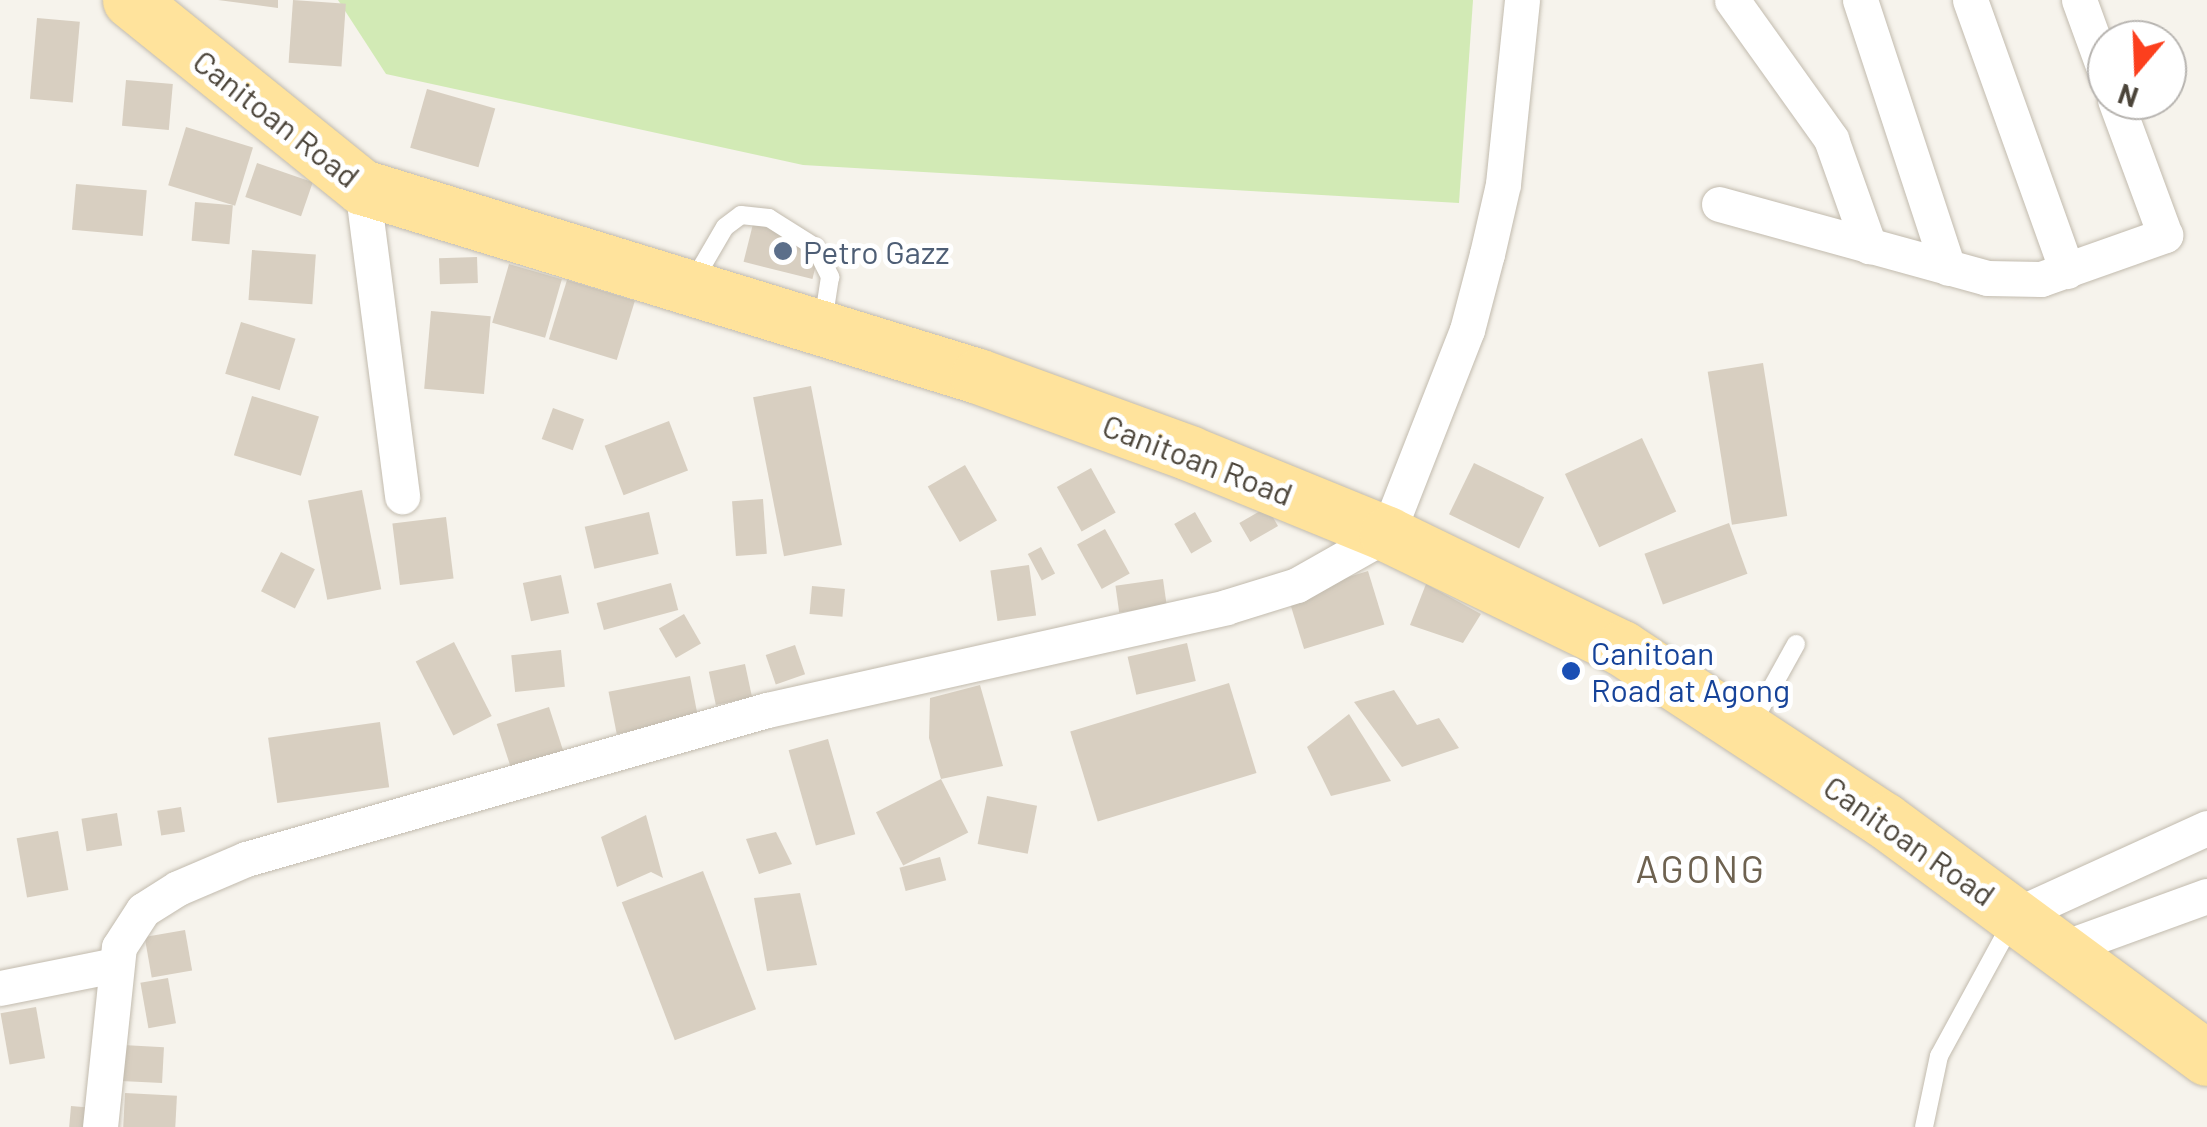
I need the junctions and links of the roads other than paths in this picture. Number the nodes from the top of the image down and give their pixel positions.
1 (130, 0) edge
2 (1522, 0) edge
3 (1732, 0) edge
4 (1860, 0) edge
5 (1970, 0) edge
6 (2123, 120) edge
7 (362, 188) junction
8 (1720, 204) dead end
9 (1870, 246) junction
10 (1948, 268) junction
11 (2067, 271) junction
12 (689, 290) junction
13 (822, 328) junction
14 (402, 496) dead end
15 (1388, 534) junction
16 (1796, 644) dead end
17 (1750, 728) junction
18 (2207, 828) edge
19 (2207, 896) edge
20 (2016, 915) junction
21 (2061, 949) junction
22 (115, 966) junction
23 (0, 988) edge
24 (2207, 1058) edge
25 (100, 1127) edge
26 (1924, 1127) edge

1 - 7 main road, Canitoan Road
2 - 15 street
3 - 9 street
4 - 10 street
5 - 11 street
6 - 11 street
7 - 12 main road, Canitoan Road
7 - 14 street
8 - 9 street
9 - 10 street
10 - 11 street
12 - 13 main road, Canitoan Road
12 - 13 lane
13 - 15 main road, Canitoan Road
15 - 17 main road, Canitoan Road
15 - 22 street
16 - 17 lane
17 - 20 main road, Canitoan Road
18 - 20 street
19 - 21 street
20 - 21 main road, Canitoan Road
20 - 26 lane
21 - 24 main road, Canitoan Road
22 - 23 street
22 - 25 street

